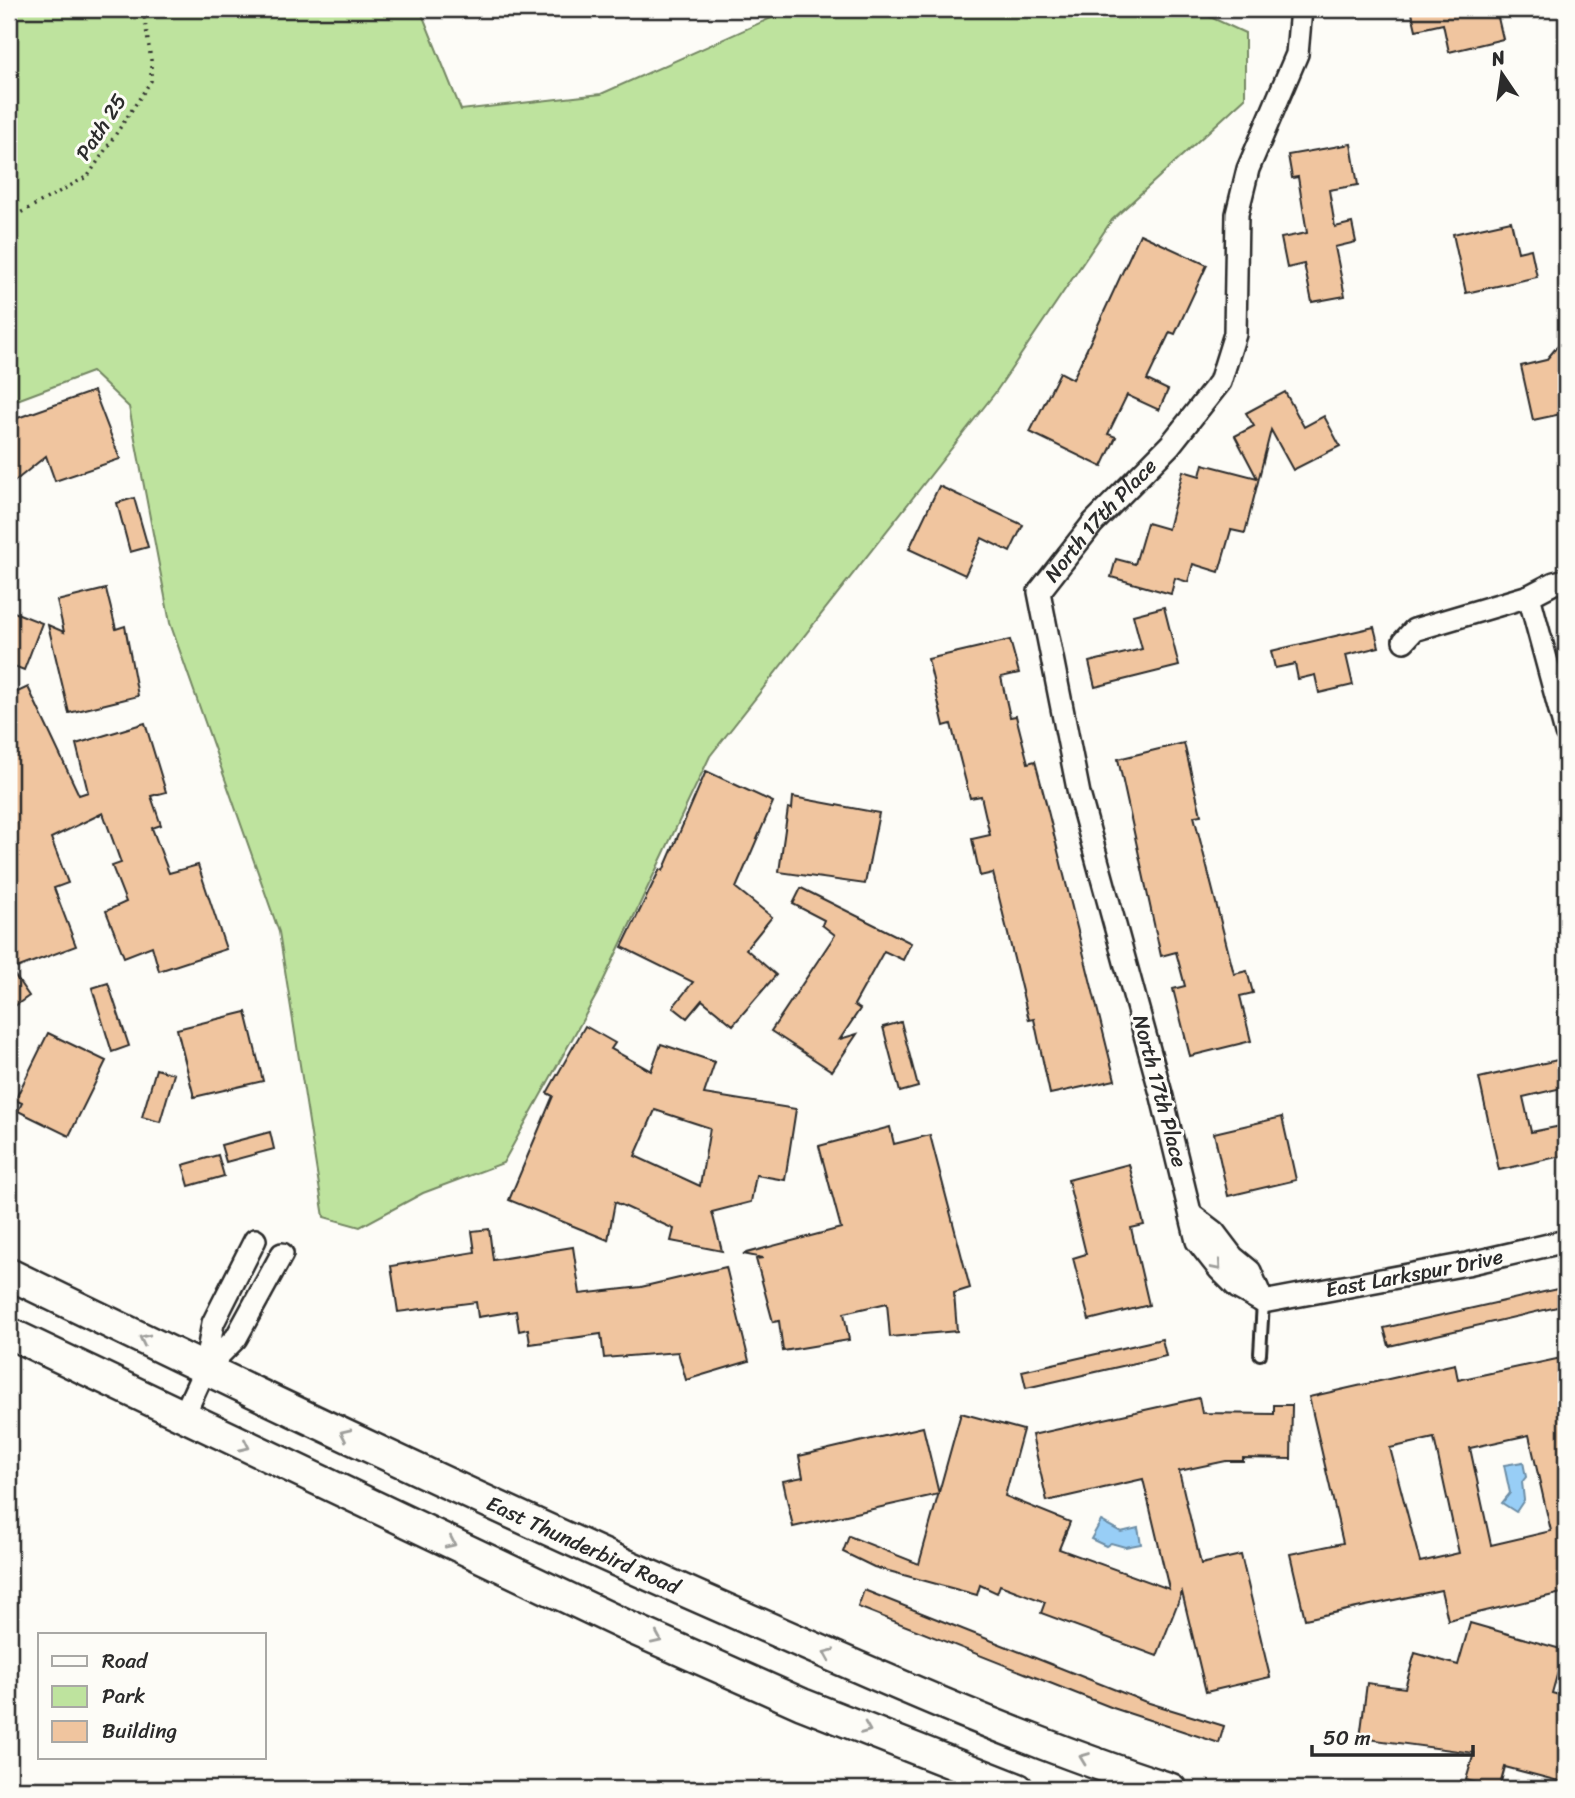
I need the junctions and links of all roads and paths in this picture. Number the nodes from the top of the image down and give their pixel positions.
1 (143, 9) edge
2 (1301, 9) edge
3 (9, 219) edge
4 (1566, 580) edge
5 (1529, 596) junction
6 (1404, 641) dead end
7 (1566, 733) edge
8 (255, 1240) dead end
9 (1566, 1241) edge
10 (282, 1254) dead end
11 (9, 1274) edge
12 (1263, 1302) junction
13 (9, 1333) edge
14 (1260, 1354) dead end
15 (205, 1369) junction
16 (183, 1417) junction
17 (1018, 1789) edge
18 (1171, 1789) edge

1 - 3 path, Path 25
2 - 12 street, North 17th Place
4 - 5 street
5 - 6 street
5 - 7 street
8 - 15 street
9 - 12 street, East Larkspur Drive
10 - 15 street
15 -> 11 main road, East Thunderbird Road
12 - 14 lane
13 - 16 main road
15 - 16 street
18 -> 15 main road, East Thunderbird Road
16 -> 17 main road

